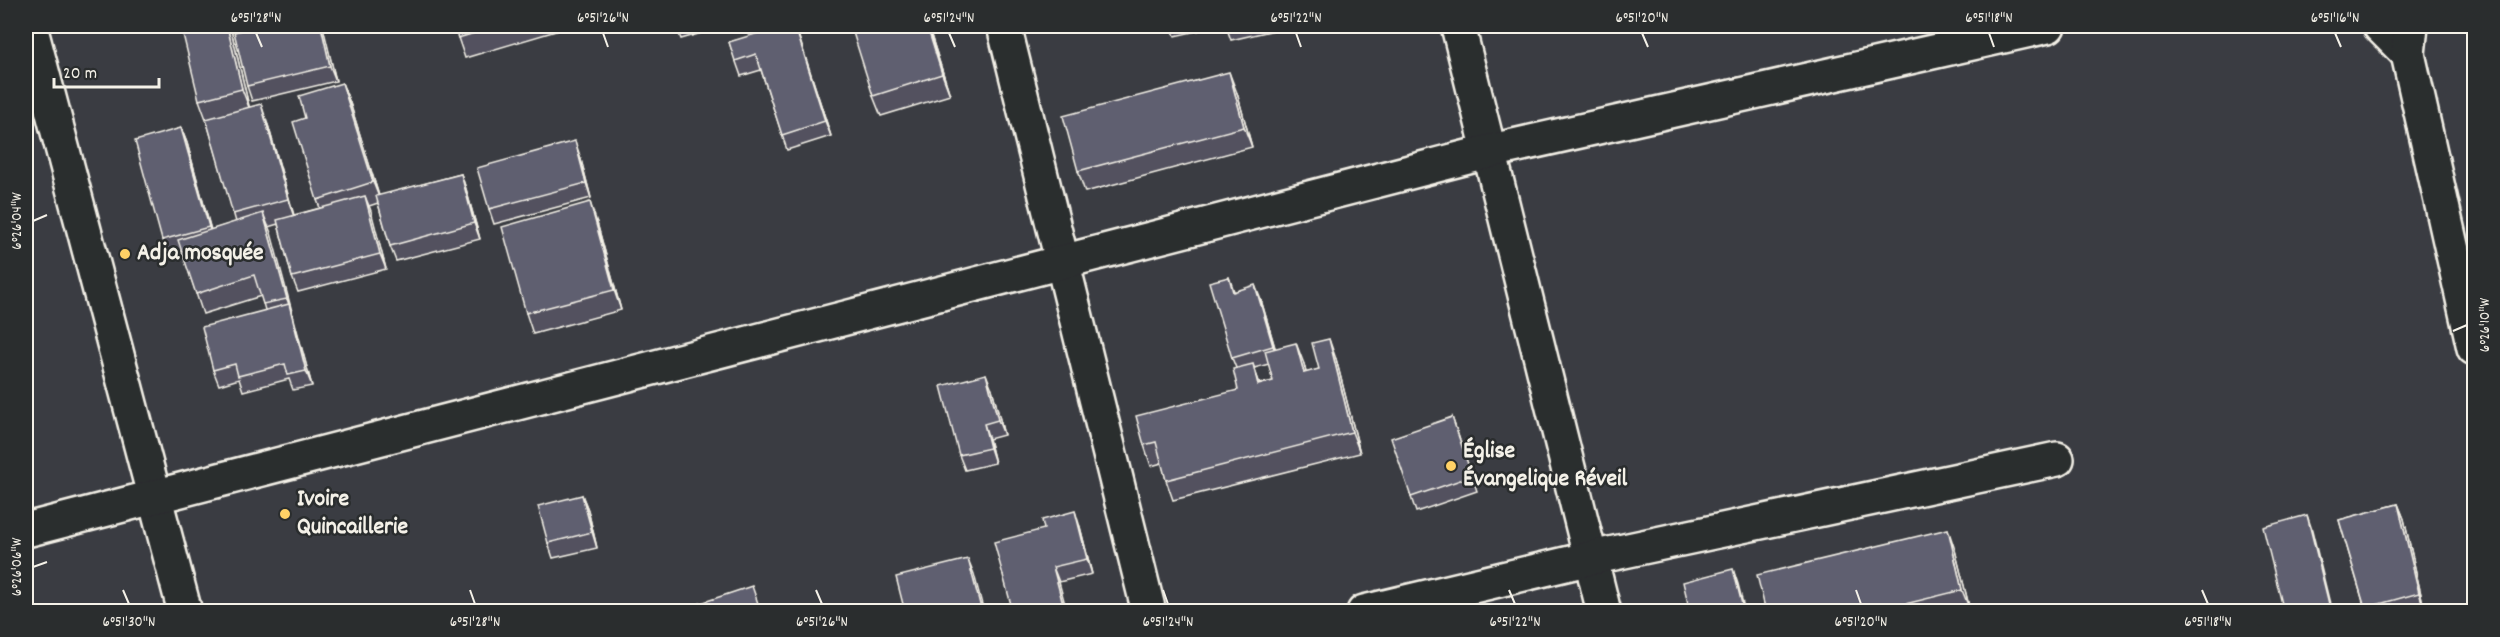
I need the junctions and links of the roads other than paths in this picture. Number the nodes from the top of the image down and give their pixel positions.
1 (30, 26) edge
2 (1004, 26) edge
3 (1458, 26) edge
4 (2048, 26) edge
5 (2380, 26) edge
6 (2409, 40) edge
7 (1491, 151) junction
8 (1063, 262) junction
9 (2475, 348) edge
10 (2057, 459) dead end
11 (157, 497) junction
12 (26, 530) edge
13 (1591, 558) junction
14 (185, 612) edge
15 (1149, 612) edge
16 (1364, 612) edge
17 (1604, 612) edge

1 - 11 street
2 - 8 street
3 - 7 street
4 - 7 street
5 - 6 street
6 - 9 street
7 - 8 street
7 - 13 street
8 - 11 street
8 - 15 street
10 - 13 street
11 - 12 street
11 - 14 street
13 - 16 street
13 - 17 street

